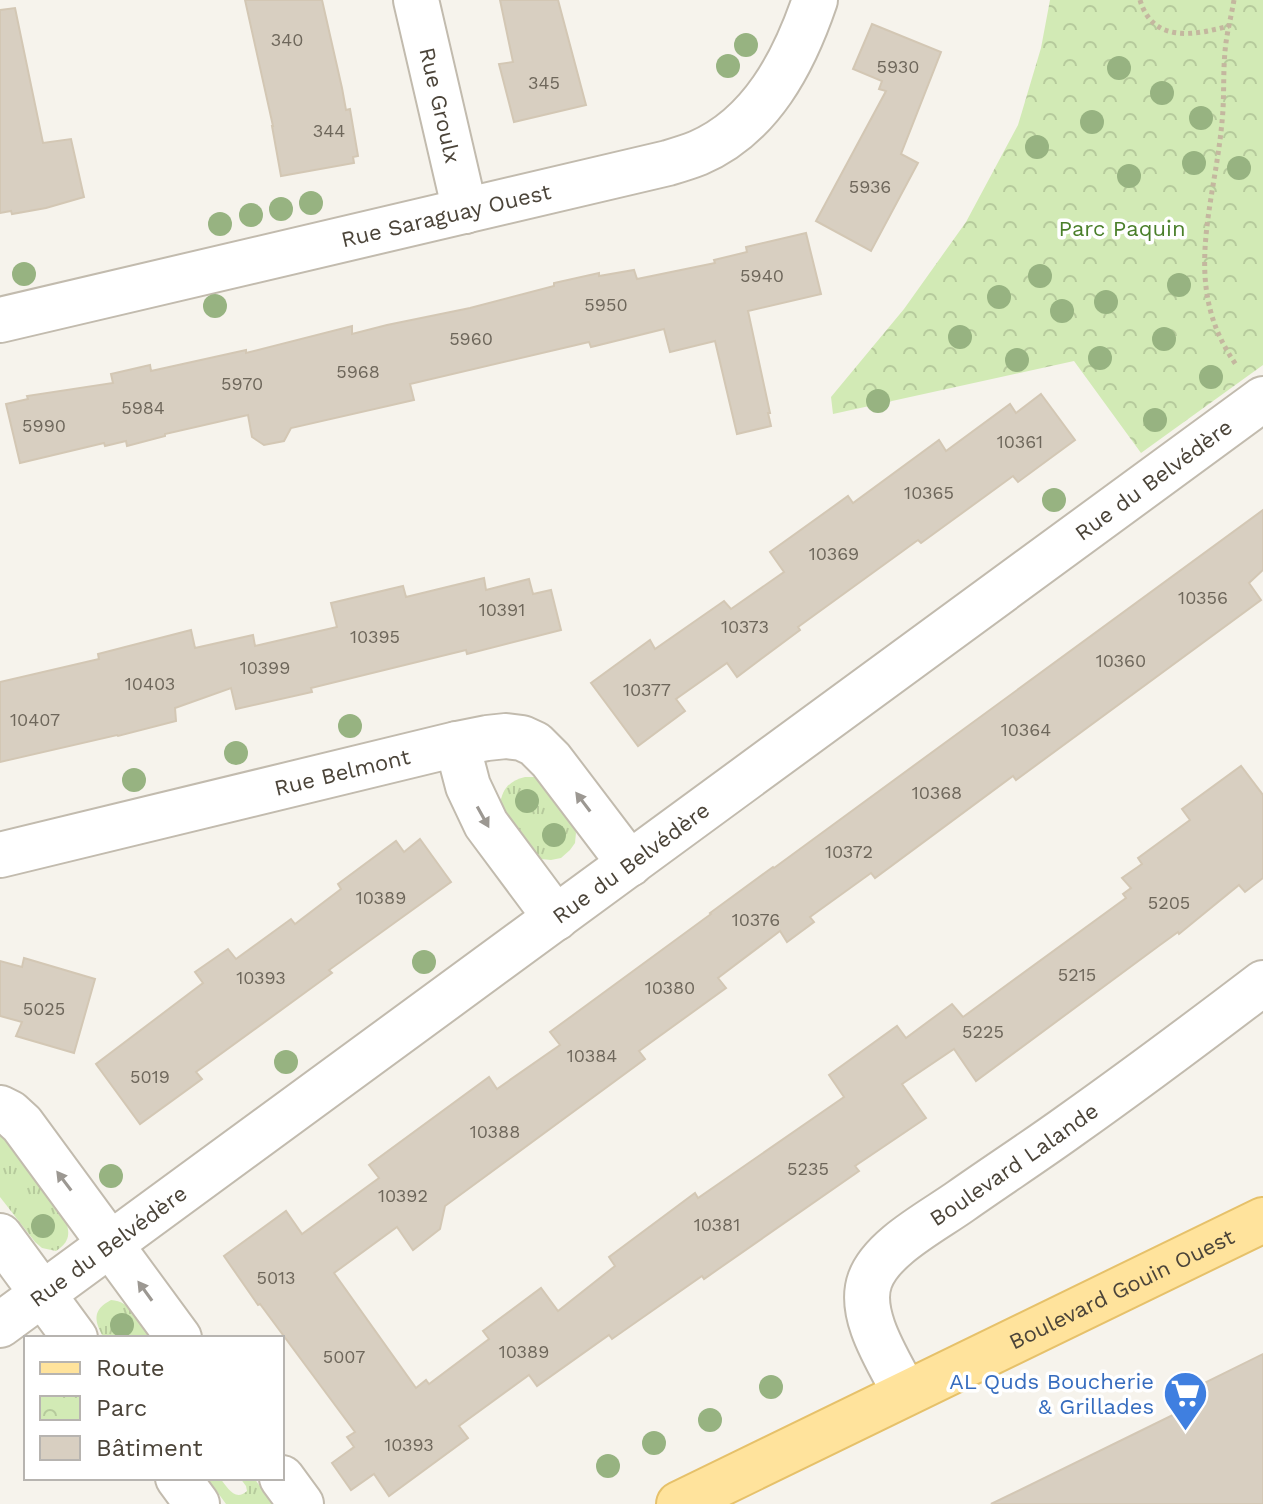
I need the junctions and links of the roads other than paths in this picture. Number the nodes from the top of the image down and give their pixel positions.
1 (416, 0) edge
2 (815, 0) edge
3 (465, 211) junction
4 (0, 320) edge
5 (1263, 400) edge
6 (457, 744) junction
7 (0, 855) edge
8 (630, 864) junction
9 (556, 918) junction
10 (1263, 983) edge
11 (0, 1108) edge
12 (1263, 1220) edge
13 (0, 1236) edge
14 (111, 1244) junction
15 (43, 1294) junction
16 (0, 1325) edge
17 (74, 1336) edge
18 (178, 1336) edge
19 (905, 1393) junction
20 (179, 1480) edge
21 (283, 1480) edge
22 (197, 1504) edge
23 (301, 1504) edge
24 (679, 1504) edge

1 - 3 street, Rue Groulx
2 - 3 street, Rue Saraguay Ouest
3 - 4 street, Rue Saraguay Ouest
5 - 8 street, Rue du Belvédère
6 - 7 street, Rue Belmont
8 -> 6 street, Rue Belmont
6 -> 9 street
8 - 9 street, Rue du Belvédère
9 - 14 street, Rue du Belvédère
10 - 19 street, Boulevard Lalande
14 -> 11 street
12 - 19 main road, Boulevard Gouin Ouest
13 - 15 street
14 - 15 street, Rue du Belvédère
18 -> 14 street
15 - 16 street, Rue du Belvédère
15 - 17 street
19 - 24 main road, Boulevard Gouin Ouest
20 - 22 street
21 - 23 street

